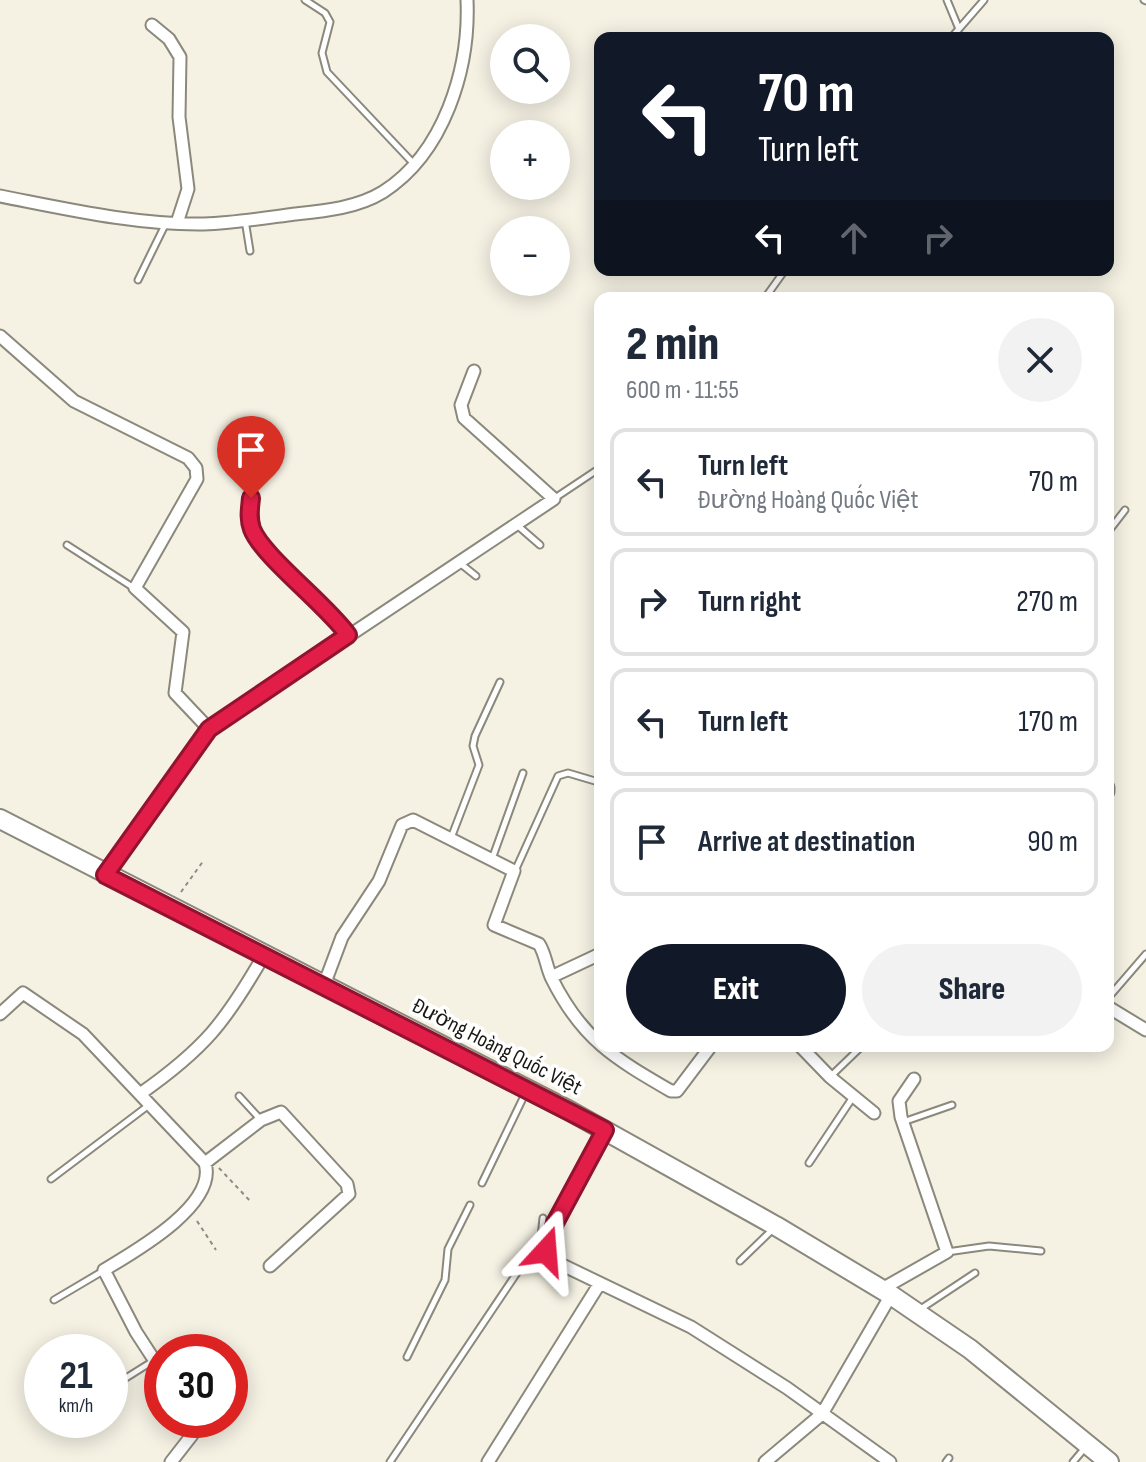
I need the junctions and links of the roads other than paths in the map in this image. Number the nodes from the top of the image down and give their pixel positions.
1 (305, 0) edge
2 (467, 0) edge
3 (947, 0) edge
4 (984, 0) edge
5 (152, 25) dead end
6 (959, 29) junction
7 (956, 32) edge
8 (414, 164) junction
9 (0, 196) edge
10 (245, 220) junction
11 (172, 222) junction
12 (250, 251) dead end
13 (138, 280) dead end
14 (0, 336) edge
15 (474, 371) dead end
16 (594, 472) edge
17 (251, 498) dead end
18 (554, 499) junction
19 (1125, 510) dead end
20 (516, 524) junction
21 (1114, 524) edge
22 (67, 545) dead end
23 (540, 545) dead end
24 (458, 562) junction
25 (476, 576) dead end
26 (135, 588) junction
27 (348, 635) junction
28 (500, 682) dead end
29 (209, 729) junction
30 (523, 773) dead end
31 (594, 781) edge
32 (0, 819) edge
33 (451, 839) junction
34 (492, 860) junction
35 (514, 871) junction
36 (105, 875) junction
37 (1146, 954) edge
38 (264, 955) junction
39 (594, 957) edge
40 (551, 977) junction
41 (324, 985) junction
42 (1114, 991) edge
43 (1114, 1011) edge
44 (0, 1014) edge
45 (1146, 1030) edge
46 (594, 1040) edge
47 (608, 1052) edge
48 (707, 1052) edge
49 (806, 1052) edge
50 (856, 1052) edge
51 (830, 1077) junction
52 (914, 1079) dead end
53 (527, 1089) junction
54 (140, 1094) junction
55 (239, 1096) dead end
56 (854, 1096) junction
57 (150, 1105) junction
58 (952, 1105) dead end
59 (874, 1113) dead end
60 (261, 1120) junction
61 (902, 1122) junction
62 (605, 1130) junction
63 (208, 1161) junction
64 (809, 1163) dead end
65 (51, 1179) dead end
66 (482, 1183) dead end
67 (470, 1205) dead end
68 (543, 1218) dead end
69 (776, 1226) junction
70 (1041, 1251) dead end
71 (947, 1252) junction
72 (740, 1261) dead end
73 (270, 1266) dead end
74 (104, 1270) junction
75 (975, 1273) dead end
76 (600, 1283) junction
77 (886, 1292) junction
78 (54, 1300) dead end
79 (915, 1312) junction
80 (144, 1342) edge
81 (407, 1357) dead end
82 (822, 1414) junction
83 (190, 1438) edge
84 (1087, 1445) junction
85 (492, 1461) edge
86 (171, 1462) edge
87 (390, 1462) edge
88 (765, 1462) edge
89 (890, 1462) edge
90 (1073, 1462) edge
91 (1109, 1462) edge

1 - 8 lane
2 - 8 street
3 - 6 lane
4 - 6 lane
5 - 11 street
6 - 7 lane
8 - 10 street
9 - 11 street
10 - 11 street
10 - 12 lane
11 - 13 lane
14 - 26 street
15 - 18 street
16 - 18 lane
17 - 27 street
18 - 20 street
19 - 21 lane
20 - 23 lane
20 - 24 street
22 - 26 lane
24 - 25 lane
24 - 27 street
26 - 29 street
27 - 29 street
28 - 33 lane
29 - 36 street
30 - 34 lane
31 - 35 lane
32 - 36 highway, Đường Hoàng Quốc Việt
33 - 34 street
33 - 41 street
34 - 35 street
35 - 40 street
36 - 38 highway, Đường Hoàng Quốc Việt
37 - 42 lane
38 - 41 highway, Đường Hoàng Quốc Việt
38 - 54 street
39 - 40 street
40 - 46 street
41 - 53 highway, Đường Hoàng Quốc Việt
43 - 45 street
44 - 54 street
47 - 48 street
49 - 51 street
50 - 51 lane
51 - 56 street
52 - 61 street
53 - 62 highway, Đường Hoàng Quốc Việt
53 - 66 lane
54 - 57 street
55 - 60 lane
56 - 59 street
56 - 64 lane
57 - 63 street
57 - 65 lane
58 - 61 lane
60 - 63 street
60 - 73 street
61 - 71 street
62 - 69 highway, Đường Hoàng Quốc Việt
62 - 76 street
63 - 74 street
67 - 81 lane
68 - 87 lane
69 - 72 lane
69 - 77 highway, Đường Hoàng Quốc Việt
70 - 71 lane
71 - 77 street
74 - 78 lane
74 - 80 street
75 - 79 lane
76 - 82 street
76 - 85 street
77 - 79 highway, Đường Hoàng Quốc Việt
77 - 82 street
79 - 84 highway, Đường Hoàng Quốc Việt
82 - 88 street
82 - 89 street
83 - 86 street
84 - 90 lane
84 - 91 highway, Đường Hoàng Quốc Việt

